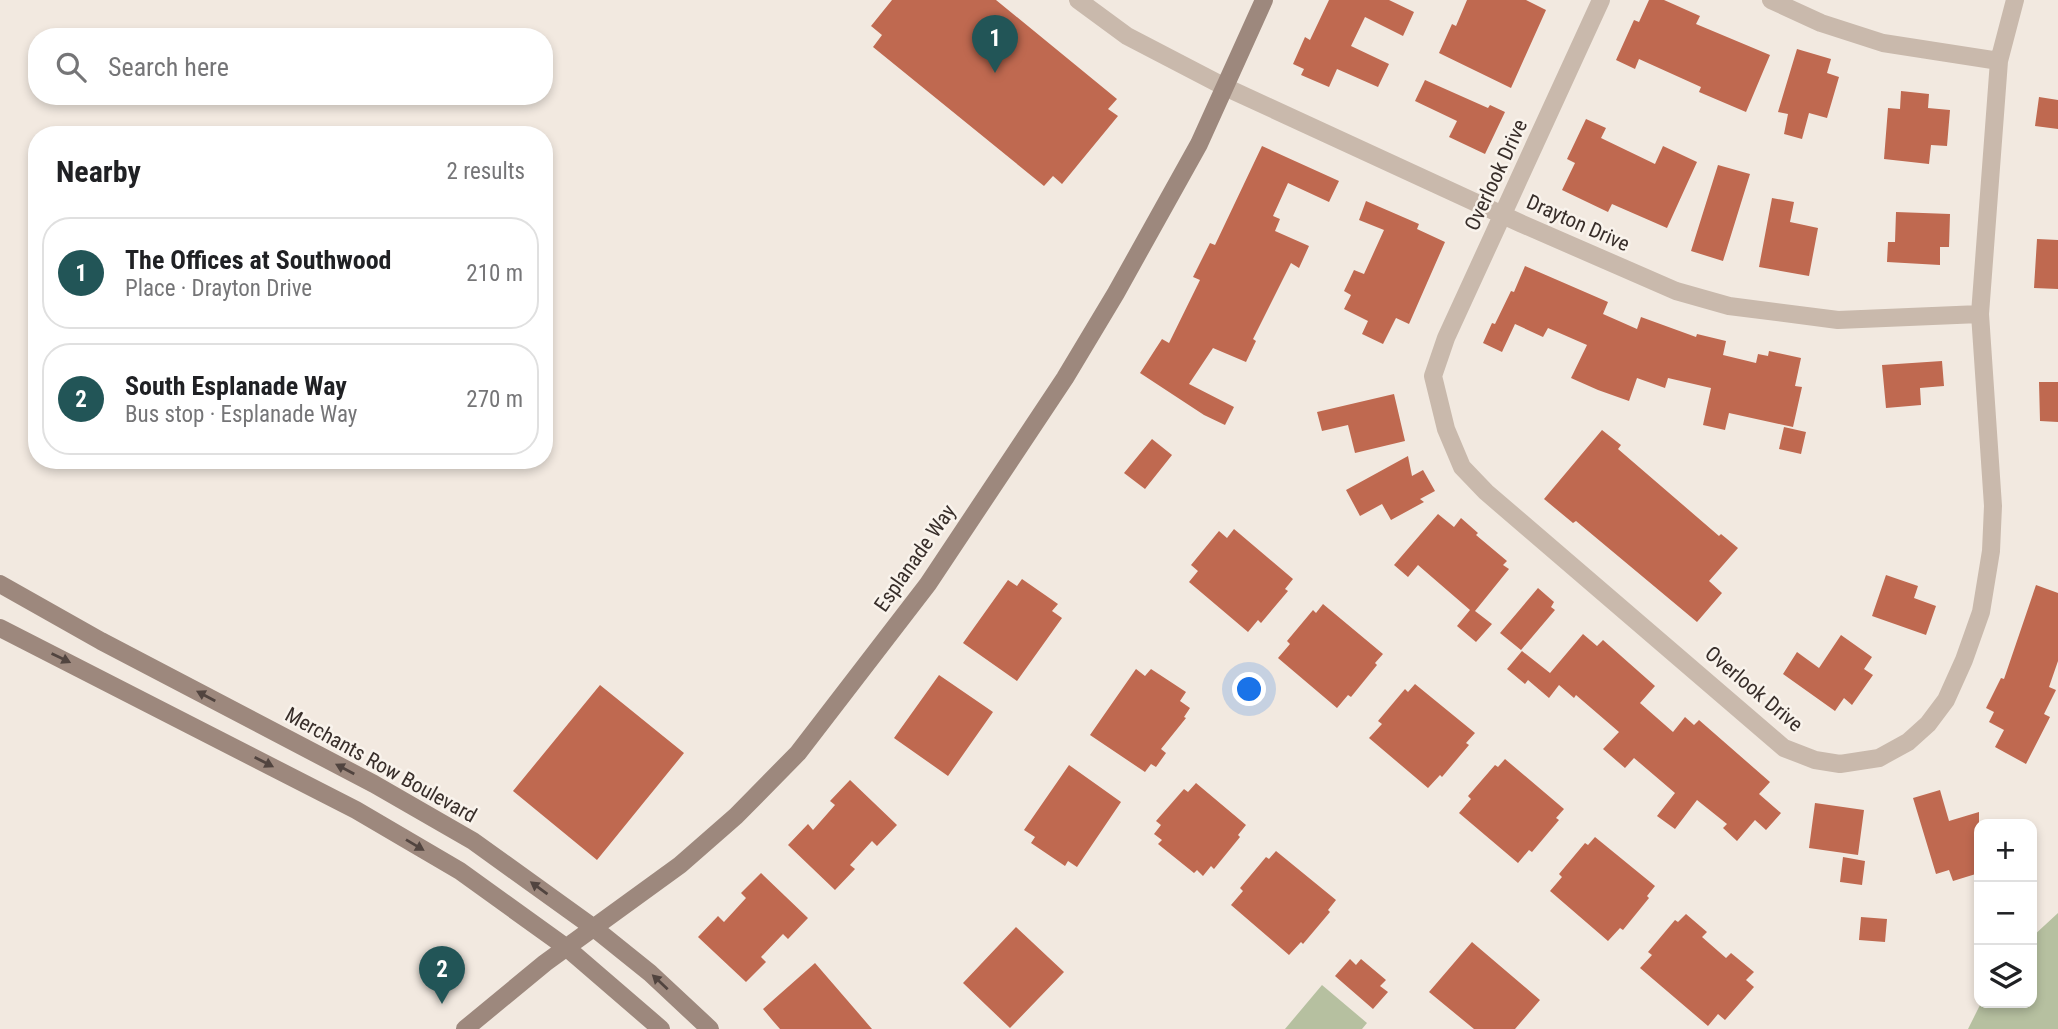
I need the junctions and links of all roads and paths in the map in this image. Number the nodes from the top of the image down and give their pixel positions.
1 (1078, 0) edge
2 (1264, 0) edge
3 (1601, 0) edge
4 (1771, 0) edge
5 (2015, 0) edge
6 (1999, 61) junction
7 (1225, 87) junction
8 (1503, 215) junction
9 (1980, 314) junction
10 (0, 585) edge
11 (0, 628) edge
12 (594, 928) junction
13 (567, 948) junction
14 (465, 1029) edge
15 (661, 1029) edge
16 (710, 1029) edge

1 - 7 street, Drayton Drive
2 - 7 street, Esplanade Way
3 - 8 street, Overlook Drive
4 - 6 street
5 - 6 street, Overlook Drive
6 - 9 street, Overlook Drive
7 - 8 street, Drayton Drive
7 - 12 street, Esplanade Way
8 - 9 street, Drayton Drive
8 - 9 street, Overlook Drive
12 -> 10 street, Merchants Row Boulevard
11 -> 13 street
12 - 13 street, Esplanade Way
16 -> 12 street, Merchants Row Boulevard
13 - 14 street, Esplanade Way
13 - 15 street

